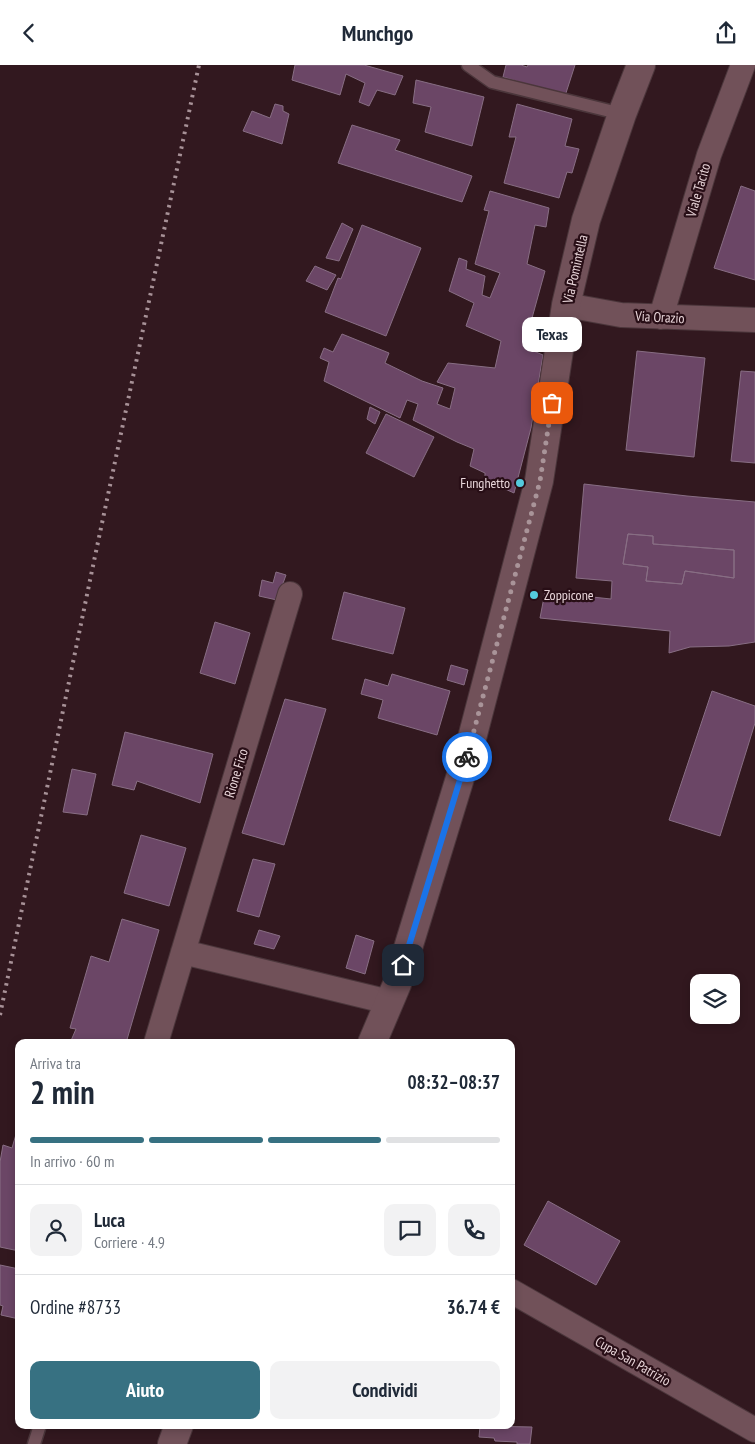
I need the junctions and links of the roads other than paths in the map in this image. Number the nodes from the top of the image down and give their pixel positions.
1 (468, 65) edge
2 (641, 65) edge
3 (743, 65) edge
4 (622, 113) junction
5 (566, 305) junction
6 (661, 317) junction
7 (755, 320) edge
8 (290, 594) dead end
9 (183, 952) junction
10 (390, 1002) junction
11 (157, 1039) edge
12 (374, 1039) edge
13 (515, 1293) edge
14 (39, 1429) edge
15 (178, 1429) edge
16 (755, 1430) edge
17 (34, 1444) edge
18 (172, 1444) edge

1 - 4 lane
2 - 4 main road, Via Pomintella
3 - 6 street, Viale Tacito
4 - 5 main road, Via Pomintella
5 - 6 street, Via Orazio
5 - 10 main road, Via Pomintella
6 - 7 street, Via Orazio
8 - 9 street, Rione Fico
9 - 10 street
9 - 11 street, Rione Fico
10 - 12 main road, Via Pomintella
13 - 16 street, Cupa San Patrizio
14 - 17 lane
15 - 18 main road

